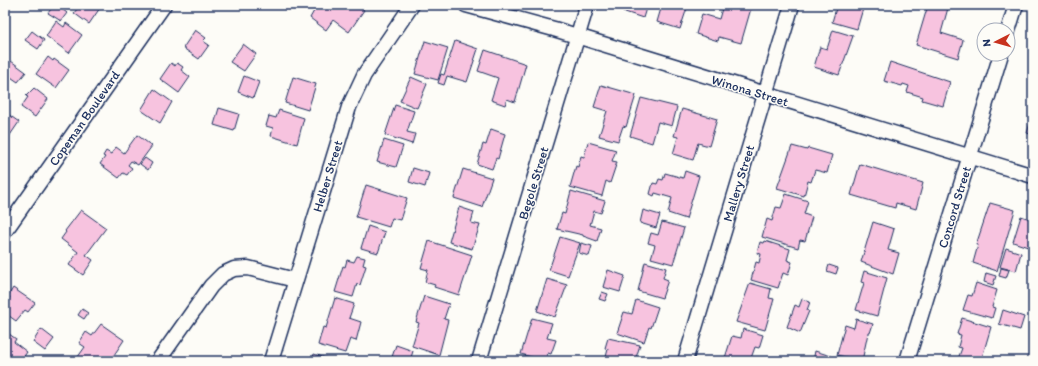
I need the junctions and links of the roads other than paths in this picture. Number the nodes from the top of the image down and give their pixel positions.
1 (164, 5) edge
2 (412, 5) edge
3 (466, 5) edge
4 (587, 5) edge
5 (792, 5) edge
6 (1016, 5) edge
7 (1011, 22) edge
8 (577, 36) junction
9 (999, 62) edge
10 (765, 94) junction
11 (970, 156) junction
12 (1033, 176) edge
13 (5, 231) edge
14 (295, 280) junction
15 (158, 361) edge
16 (271, 361) edge
17 (479, 361) edge
18 (685, 361) edge
19 (907, 361) edge

1 - 13 street, Copeman Boulevard
2 - 14 street, Helber Street
3 - 8 street, Winona Street
4 - 8 street, Begole Street
5 - 10 street, Mallery Street
6 - 7 street
8 - 10 street, Winona Street
8 - 17 street, Begole Street
9 - 11 street, Concord Street
10 - 11 street, Winona Street
10 - 18 street, Mallery Street
11 - 12 street, Winona Street
11 - 19 street, Concord Street
14 - 15 street
14 - 16 street, Helber Street

